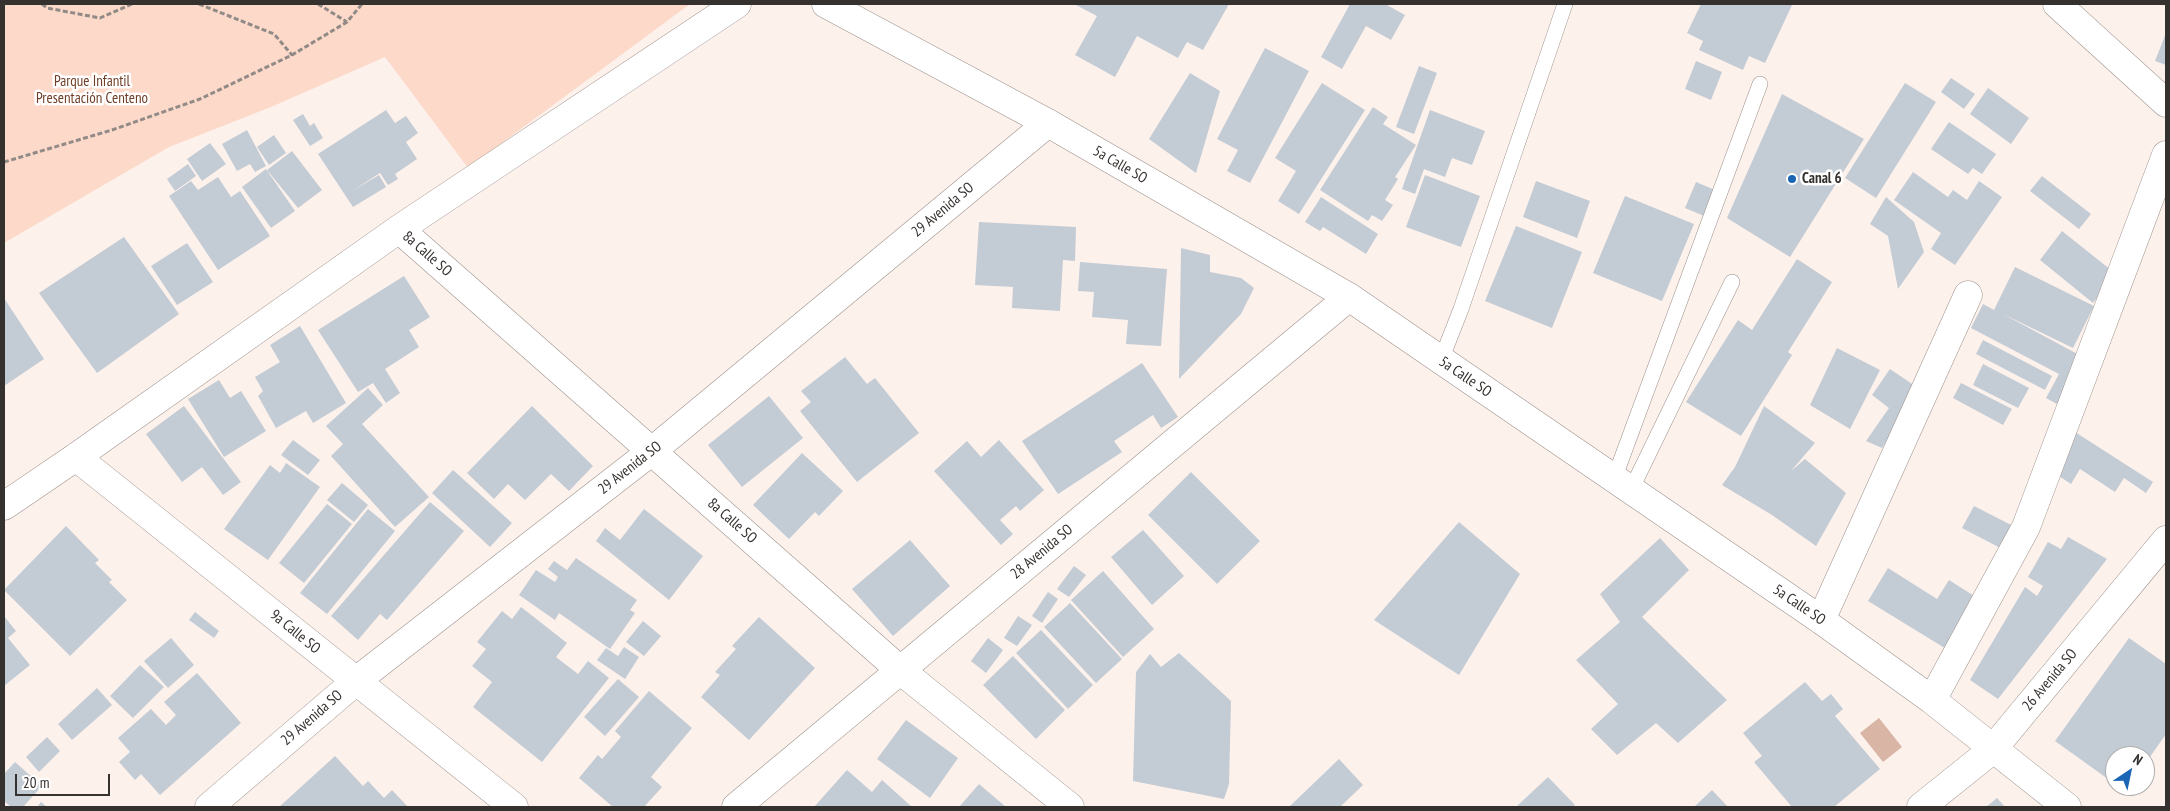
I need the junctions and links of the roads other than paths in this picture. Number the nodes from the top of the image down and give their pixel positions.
1 (737, 4) edge
2 (826, 4) edge
3 (1564, 4) edge
4 (2057, 4) edge
5 (1760, 84) dead end
6 (2166, 103) edge
7 (1048, 123) junction
8 (2166, 156) edge
9 (398, 229) junction
10 (1732, 282) dead end
11 (1968, 295) dead end
12 (1348, 298) junction
13 (1441, 360) junction
14 (652, 451) junction
15 (76, 457) junction
16 (1622, 485) junction
17 (4, 506) edge
18 (2166, 540) edge
19 (1821, 620) junction
20 (900, 670) junction
21 (356, 681) junction
22 (1932, 700) junction
23 (1992, 750) junction
24 (209, 807) edge
25 (514, 807) edge
26 (736, 807) edge
27 (1070, 807) edge
28 (1921, 807) edge
29 (2067, 807) edge

1 - 9 street
2 - 7 street, 5a Calle SO
3 - 13 lane
4 - 6 street
5 - 16 lane
7 - 12 street, 5a Calle SO
7 - 14 street, 29 Avenida SO
8 - 22 street
9 - 14 street, 8a Calle SO
9 - 15 street
10 - 16 lane
11 - 19 street
12 - 13 street, 5a Calle SO
12 - 20 street, 28 Avenida SO
13 - 16 street, 5a Calle SO
14 - 20 street, 8a Calle SO
14 - 21 street, 29 Avenida SO
15 - 17 street
15 - 21 street, 9a Calle SO
16 - 19 street, 5a Calle SO
18 - 23 street, 26 Avenida SO
19 - 22 street, 5a Calle SO
20 - 26 street, 28 Avenida SO
20 - 27 street, 8a Calle SO
21 - 24 street, 29 Avenida SO
21 - 25 street, 9a Calle SO
22 - 23 street, 5a Calle SO
23 - 28 street, 26 Avenida SO
23 - 29 street, 5a Calle SO

